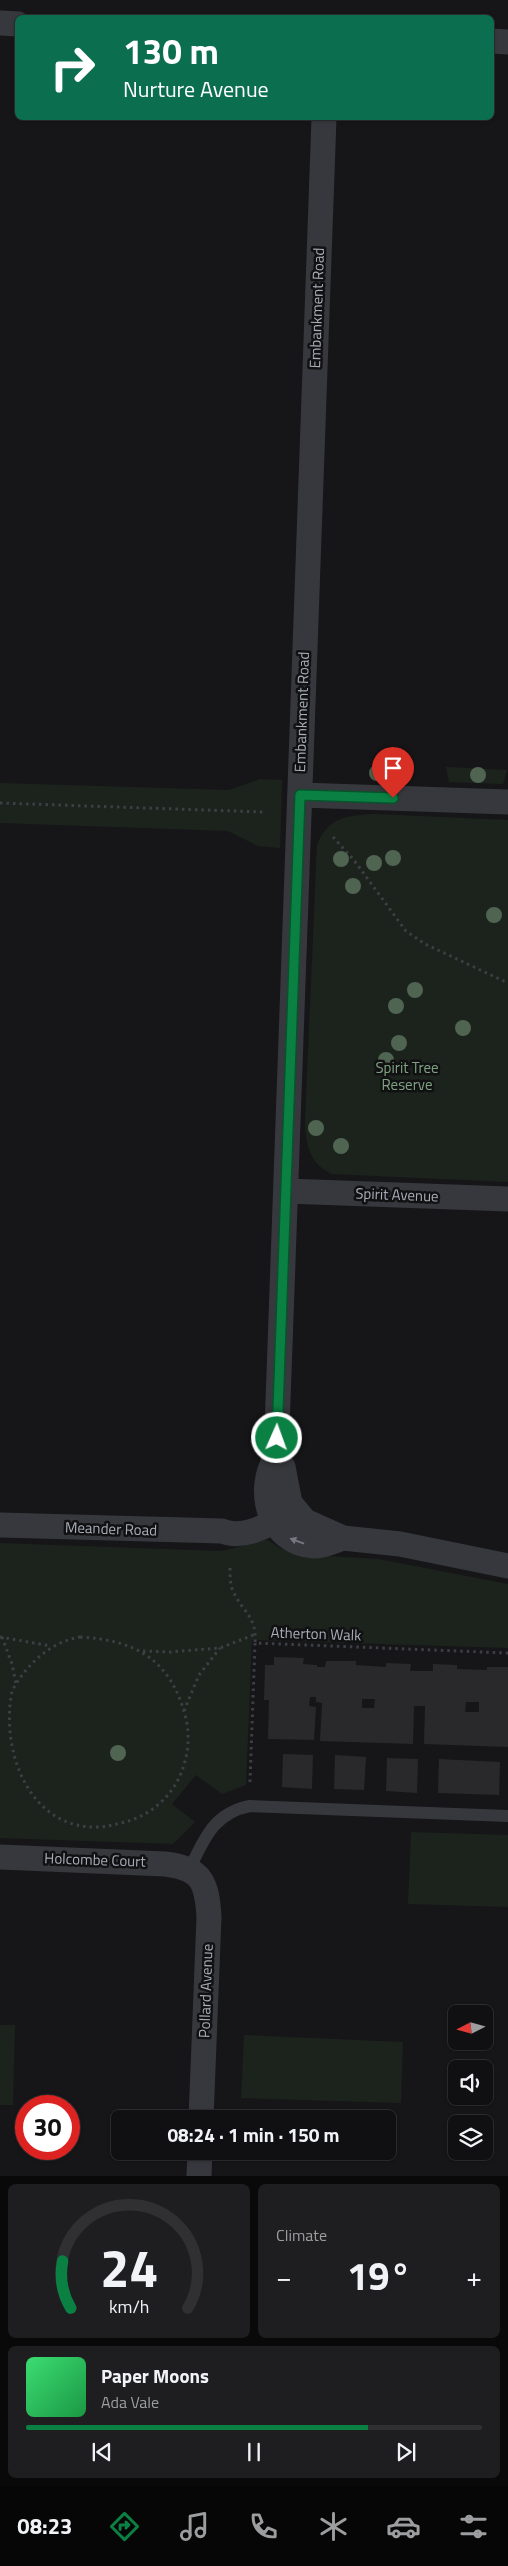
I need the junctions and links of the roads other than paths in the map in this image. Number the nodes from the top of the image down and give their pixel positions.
1 (0, 23) edge
2 (15, 24) edge
3 (494, 41) edge
4 (508, 42) edge
5 (324, 120) edge
6 (300, 795) junction
7 (508, 802) edge
8 (286, 1191) junction
9 (508, 1199) edge
10 (281, 1509) junction
11 (0, 1525) edge
12 (508, 1566) edge
13 (508, 1816) edge
14 (0, 1857) edge
15 (189, 1870) junction
16 (201, 2110) edge
17 (200, 2160) edge
18 (199, 2176) edge

1 - 2 street
3 - 4 street
5 - 6 street, Embankment Road
6 - 7 street
6 - 8 street, Embankment Road
8 - 9 street, Spirit Avenue
8 - 10 street, Embankment Road
10 - 11 street, Meander Road
10 - 12 street
13 - 15 lane
14 - 15 street, Holcombe Court
15 - 16 street, Pollard Avenue
17 - 18 street

